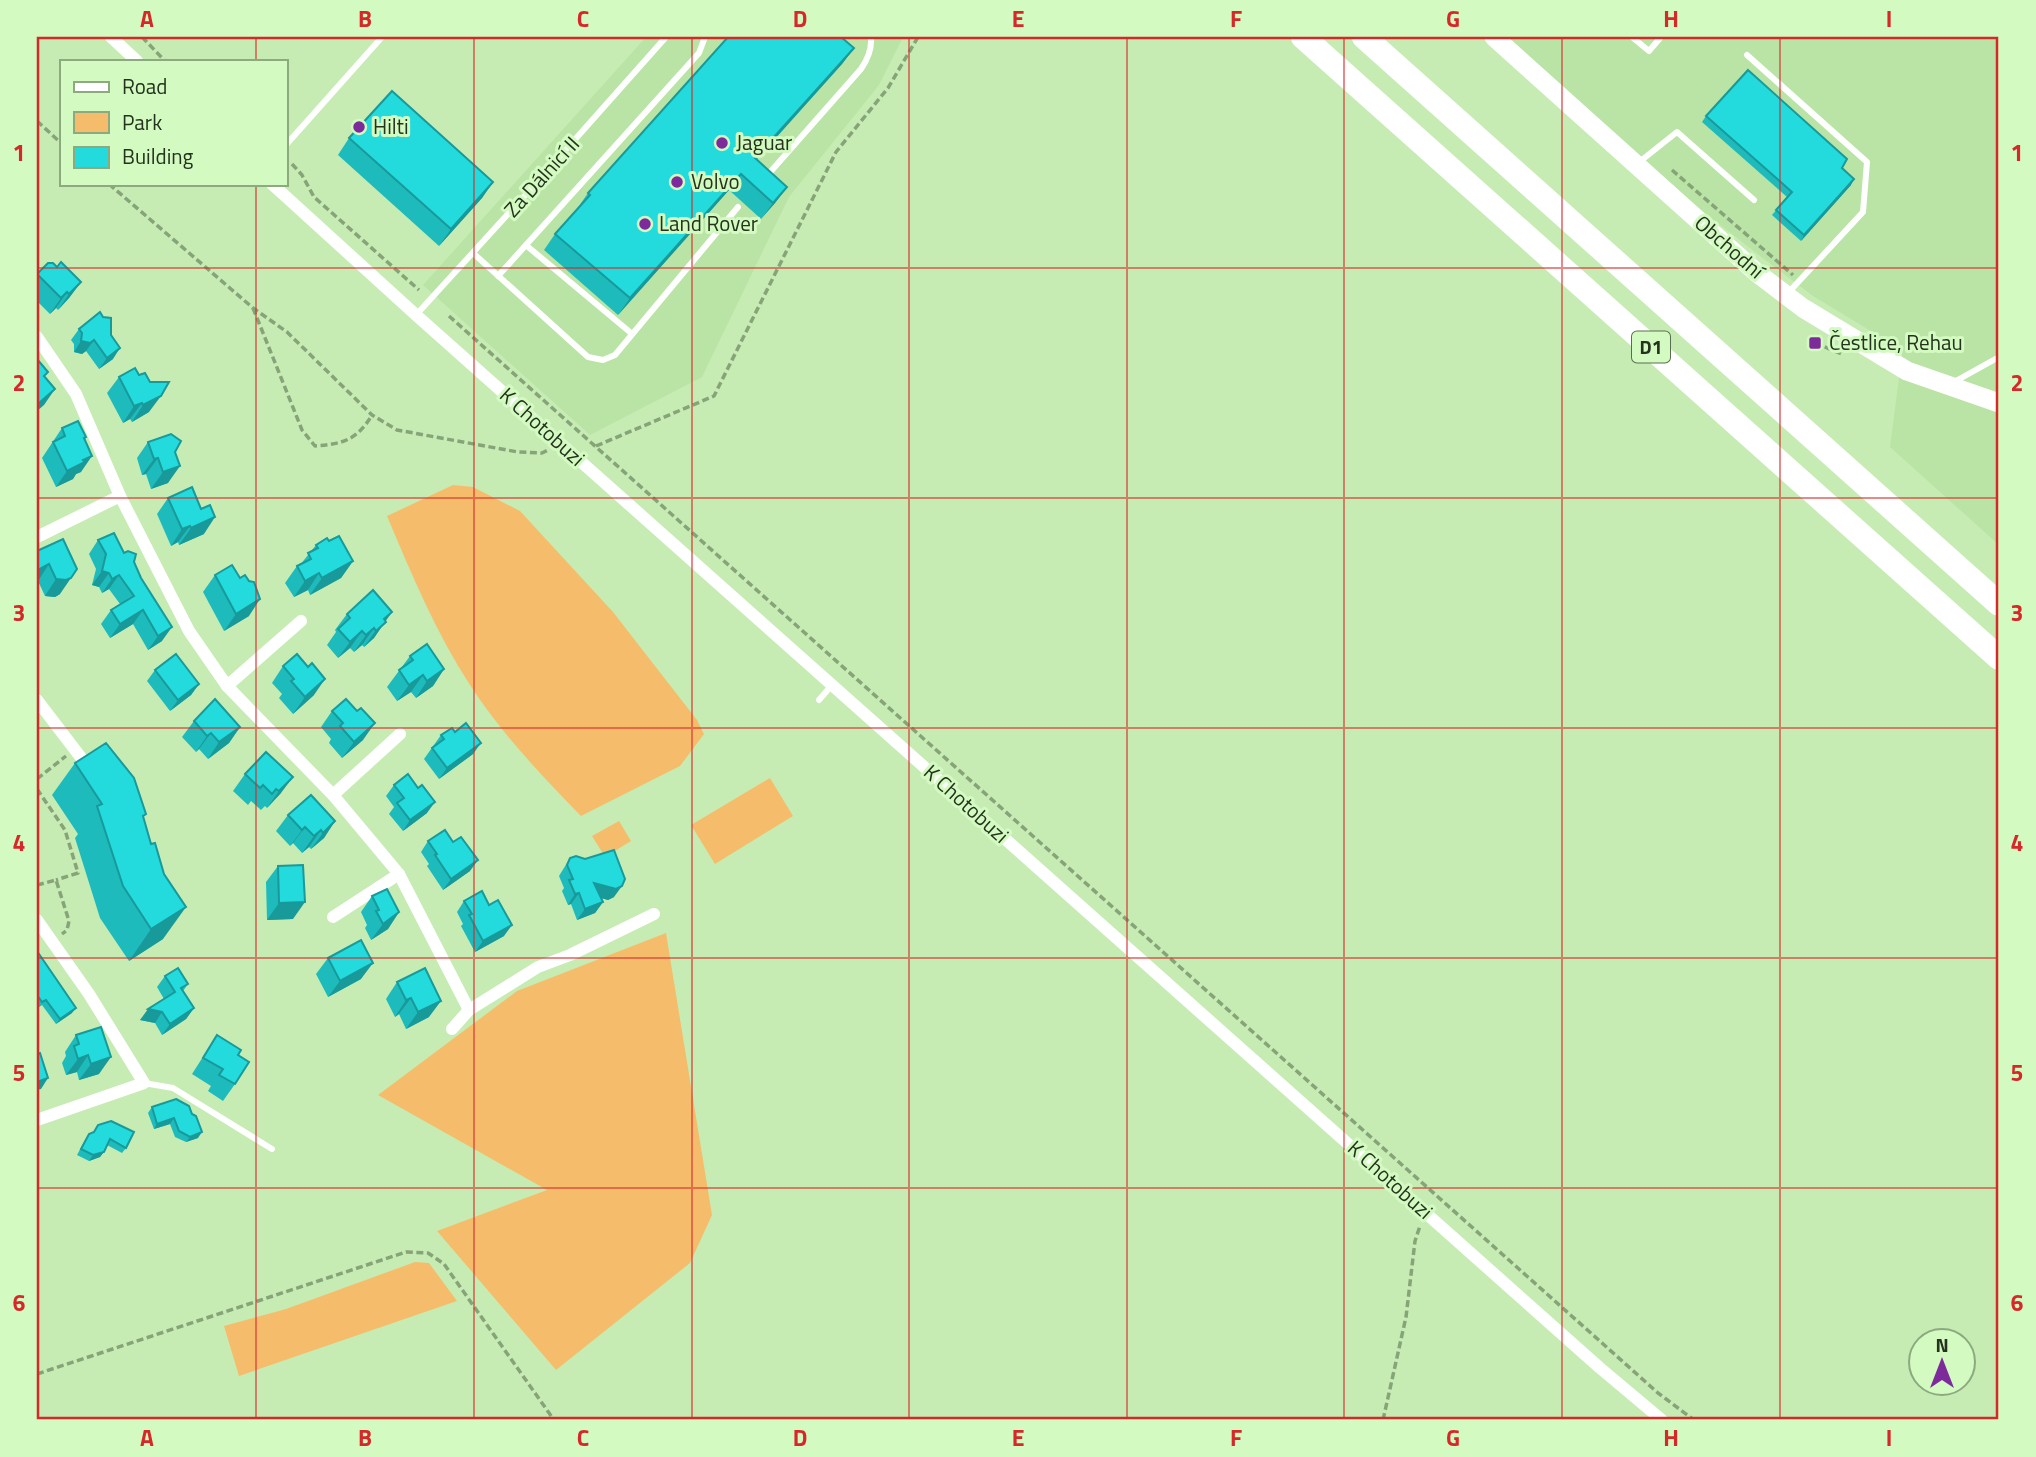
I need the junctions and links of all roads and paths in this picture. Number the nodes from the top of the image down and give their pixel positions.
1 (111, 37) edge
2 (142, 37) edge
3 (382, 37) edge
4 (666, 37) edge
5 (705, 37) edge
6 (871, 37) edge
7 (918, 37) edge
8 (1303, 37) edge
9 (1364, 37) edge
10 (1632, 37) edge
11 (1661, 37) edge
12 (1500, 39) edge
13 (1747, 55) dead end
14 (136, 60) edge
15 (164, 60) edge
16 (37, 121) edge
17 (60, 142) edge
18 (287, 144) edge
19 (1643, 159) junction
20 (292, 164) dead end
21 (762, 180) edge
22 (111, 186) edge
23 (274, 186) edge
24 (1754, 200) dead end
25 (738, 208) dead end
26 (527, 246) junction
27 (473, 253) junction
28 (498, 276) junction
29 (1793, 288) junction
30 (419, 290) dead end
31 (253, 308) junction
32 (416, 315) junction
33 (449, 316) dead end
34 (631, 333) junction
35 (37, 337) edge
36 (1999, 357) edge
37 (1946, 386) junction
38 (1999, 403) edge
39 (372, 415) junction
40 (562, 445) junction
41 (596, 446) junction
42 (120, 496) junction
43 (37, 537) edge
44 (1999, 604) edge
45 (301, 621) dead end
46 (1999, 657) edge
47 (832, 685) junction
48 (227, 686) junction
49 (37, 700) edge
50 (819, 700) dead end
51 (400, 734) dead end
52 (75, 749) junction
53 (37, 779) edge
54 (98, 779) edge
55 (37, 789) edge
56 (333, 795) junction
57 (399, 874) junction
58 (56, 880) junction
59 (37, 885) edge
60 (654, 914) dead end
61 (333, 917) dead end
62 (37, 920) edge
63 (46, 933) junction
64 (469, 1010) junction
65 (452, 1029) dead end
66 (144, 1083) junction
67 (37, 1120) edge
68 (272, 1149) dead end
69 (1442, 1200) junction
70 (1430, 1214) junction
71 (37, 1374) edge
72 (554, 1420) edge
73 (1382, 1420) edge
74 (1662, 1420) edge
75 (1694, 1420) edge

1 - 14 street
2 - 15 path
3 - 18 lane
4 - 27 lane, Za Dálnicí II
5 - 26 lane
6 - 21 lane
7 - 41 path
8 - 46 highway, D1
9 - 44 highway, D1
10 - 11 lane
12 - 19 street, Obchodní
13 - 29 lane
16 - 17 path
19 - 24 lane
19 - 29 path
19 - 29 street, Obchodní
20 - 30 path
22 - 31 path
23 - 32 street, K Chotobuzi
25 - 34 lane
26 - 28 lane
26 - 34 lane
27 - 28 lane
27 - 32 lane, Za Dálnicí II
28 - 34 lane
29 - 37 street, Obchodní
31 - 39 path
31 - 39 path
32 - 40 street, K Chotobuzi
33 - 41 path
35 - 42 street
36 - 37 lane
37 - 38 street, Obchodní
39 - 40 path
40 - 47 street, K Chotobuzi
41 - 69 path
42 - 43 street
42 - 48 street
45 - 48 street
47 - 50 lane
47 - 70 street, K Chotobuzi
48 - 56 street
49 - 52 street
51 - 56 street
52 - 53 path
52 - 54 street
55 - 58 path
56 - 57 street
57 - 61 street
57 - 64 street
58 - 59 path
58 - 63 path
60 - 64 street
62 - 63 street
63 - 66 street
64 - 65 street
66 - 67 street
66 - 68 lane
69 - 70 path
69 - 75 path
70 - 73 path
70 - 74 street, K Chotobuzi
71 - 72 path

